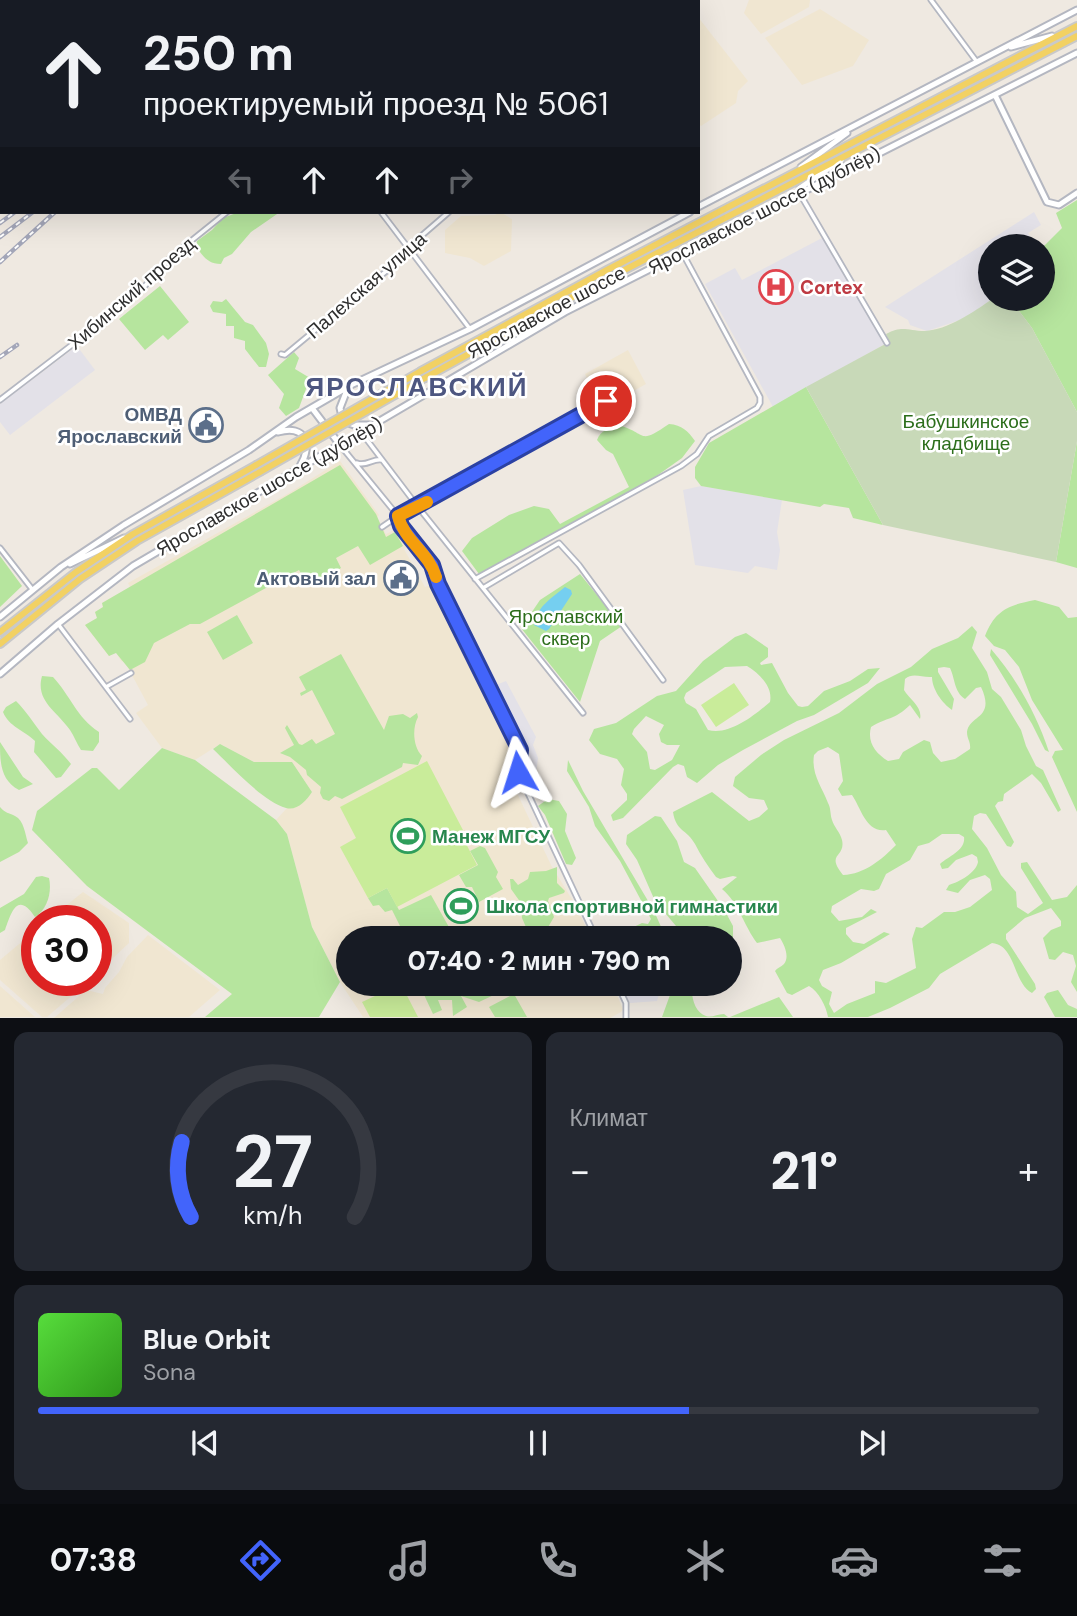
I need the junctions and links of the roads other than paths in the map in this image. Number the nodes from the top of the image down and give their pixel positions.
1 (931, 0) edge
2 (1077, 10) edge
3 (1077, 26) edge
4 (1069, 30) junction
5 (1077, 37) edge
6 (1003, 49) junction
7 (1077, 53) edge
8 (977, 62) junction
9 (995, 94) junction
10 (858, 124) junction
11 (848, 155) junction
12 (789, 176) junction
13 (799, 192) junction
14 (1077, 193) edge
15 (787, 198) junction
16 (700, 206) edge
17 (225, 214) edge
18 (383, 214) edge
19 (447, 214) edge
20 (686, 214) edge
21 (409, 249) junction
22 (682, 252) junction
23 (599, 293) junction
24 (567, 300) junction
25 (470, 329) junction
26 (887, 343) dead end
27 (281, 354) dead end
28 (351, 385) junction
29 (610, 399) dead end
30 (0, 400) edge
31 (312, 408) junction
32 (376, 424) junction
33 (361, 432) junction
34 (274, 433) junction
35 (340, 445) junction
36 (353, 461) junction
37 (384, 461) junction
38 (258, 468) junction
39 (295, 471) junction
40 (418, 507) junction
41 (398, 516) junction
42 (382, 527) dead end
43 (134, 534) junction
44 (0, 548) edge
45 (61, 567) junction
46 (475, 579) junction
47 (483, 588) junction
48 (32, 589) junction
49 (0, 617) edge
50 (58, 624) junction
51 (0, 632) edge
52 (0, 643) edge
53 (131, 673) dead end
54 (0, 674) edge
55 (663, 680) dead end
56 (106, 687) junction
57 (583, 713) dead end
58 (130, 719) dead end
59 (590, 926) edge
60 (623, 996) edge
61 (626, 1017) edge

1 - 8 street
2 - 6 street, Ярославское шоссе (дублёр)
3 - 4 main road, Ярославское шоссе
4 - 6 street
4 - 12 main road, Ярославское шоссе
5 - 11 main road, Ярославское шоссе
6 - 8 street, Ярославское шоссе (дублёр)
7 - 9 street, Ярославское шоссе (дублёр)
8 - 10 street, Ярославское шоссе (дублёр)
9 - 13 street, Ярославское шоссе (дублёр)
9 - 14 street
10 - 12 street
10 - 16 street, Ярославское шоссе (дублёр)
11 - 15 street
11 - 24 main road, Ярославское шоссе
12 - 38 main road, Ярославское шоссе, bridge
13 - 15 street, Ярославское шоссе (дублёр)
13 - 26 street
15 - 22 street, Ярославское шоссе (дублёр)
17 - 30 street, Хибинский проезд
18 - 21 street
19 - 21 street, Палехская улица
20 - 25 street, Ярославское шоссе (дублёр)
21 - 25 street
21 - 27 street, Палехская улица
22 - 23 street, Ярославское шоссе (дублёр)
22 - 46 street
23 - 24 street
23 - 32 street, Ярославское шоссе (дублёр)
24 - 38 main road, Ярославское шоссе, bridge
25 - 28 street, Ярославское шоссе (дублёр)
28 - 31 street, Ярославское шоссе (дублёр)
28 - 32 street
29 - 40 street
31 - 34 street, Ярославское шоссе (дублёр)
31 - 35 street
32 - 33 street, Ярославское шоссе (дублёр)
33 - 35 street, Ярославское шоссе (дублёр)
33 - 37 street
34 - 39 street
34 - 45 street, Ярославское шоссе (дублёр)
35 - 36 street
35 - 39 street, Ярославское шоссе (дублёр)
36 - 37 street
36 - 41 street
37 - 40 street
38 - 43 main road, Ярославское шоссе
38 - 52 main road, Ярославское шоссе
39 - 50 street, Ярославское шоссе (дублёр)
40 - 41 street
40 - 46 street
41 - 42 street
41 - 59 street
43 - 45 street
43 - 51 main road, Ярославское шоссе
44 - 48 street
45 - 48 street, Ярославское шоссе (дублёр)
46 - 47 street
47 - 55 street
47 - 57 street
48 - 49 street, Ярославское шоссе (дублёр)
50 - 54 street, Ярославское шоссе (дублёр)
50 - 56 street
53 - 56 street
56 - 58 street
60 - 61 street

